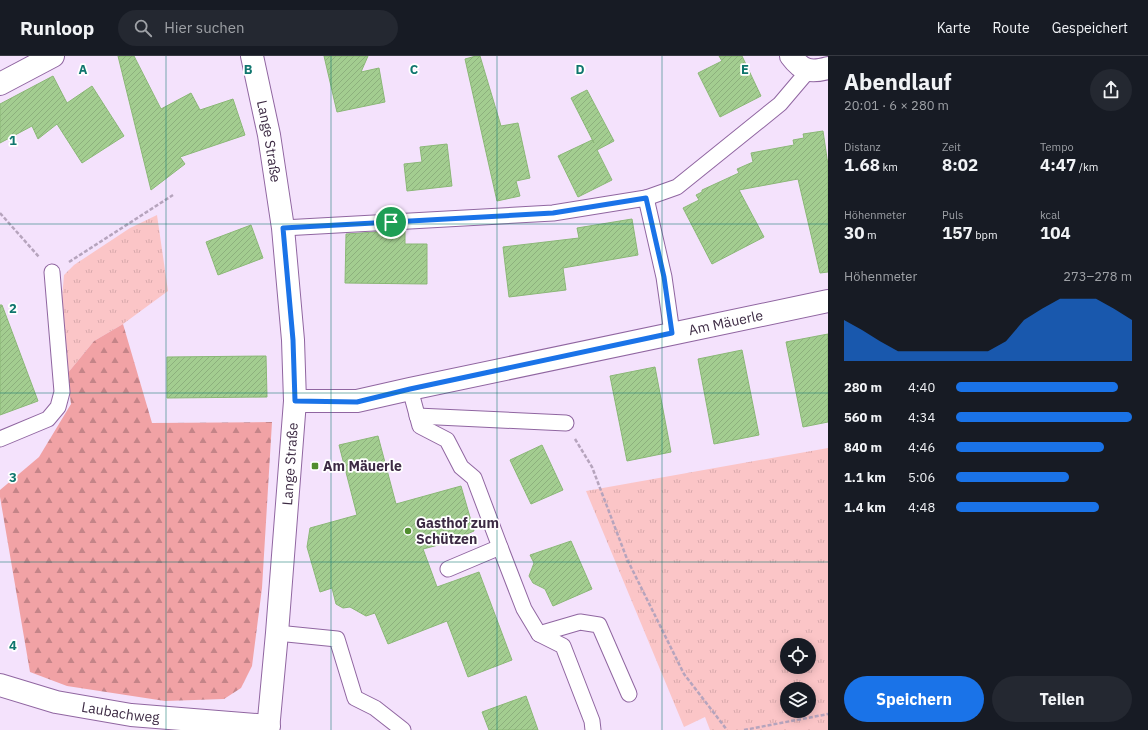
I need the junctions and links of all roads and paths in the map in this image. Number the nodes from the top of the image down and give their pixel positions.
1 (53, 56) edge
2 (252, 56) edge
3 (791, 56) edge
4 (818, 70) edge
5 (0, 84) edge
6 (173, 195) dead end
7 (646, 198) junction
8 (0, 214) edge
9 (283, 228) junction
10 (52, 272) junction
11 (828, 301) edge
12 (672, 333) junction
13 (410, 389) junction
14 (295, 401) junction
15 (417, 416) junction
16 (566, 424) joint
17 (0, 439) edge
18 (500, 547) junction
19 (448, 569) dead end
20 (277, 633) junction
21 (539, 634) junction
22 (0, 685) edge
23 (629, 694) dead end
24 (828, 714) edge
25 (189, 725) edge
26 (268, 728) edge
27 (403, 730) edge
28 (593, 730) edge
29 (727, 730) edge
30 (744, 730) edge

1 - 5 street
2 - 9 street, Lange Straße
3 - 4 street
4 - 7 lane
6 - 10 path
7 - 9 lane
7 - 12 lane
8 - 10 path
9 - 14 street, Lange Straße
10 - 17 lane
11 - 12 street, Am Mäuerle
12 - 13 street, Am Mäuerle
13 - 14 street, Am Mäuerle
13 - 15 lane
14 - 20 street, Lange Straße
15 - 16 lane
15 - 18 lane
16 - 29 path
18 - 19 lane
18 - 21 lane
20 - 26 street, Lange Straße
20 - 27 lane
21 - 23 lane
21 - 28 lane
22 - 25 street, Laubachweg
24 - 30 path
25 - 26 street, Laubachweg

